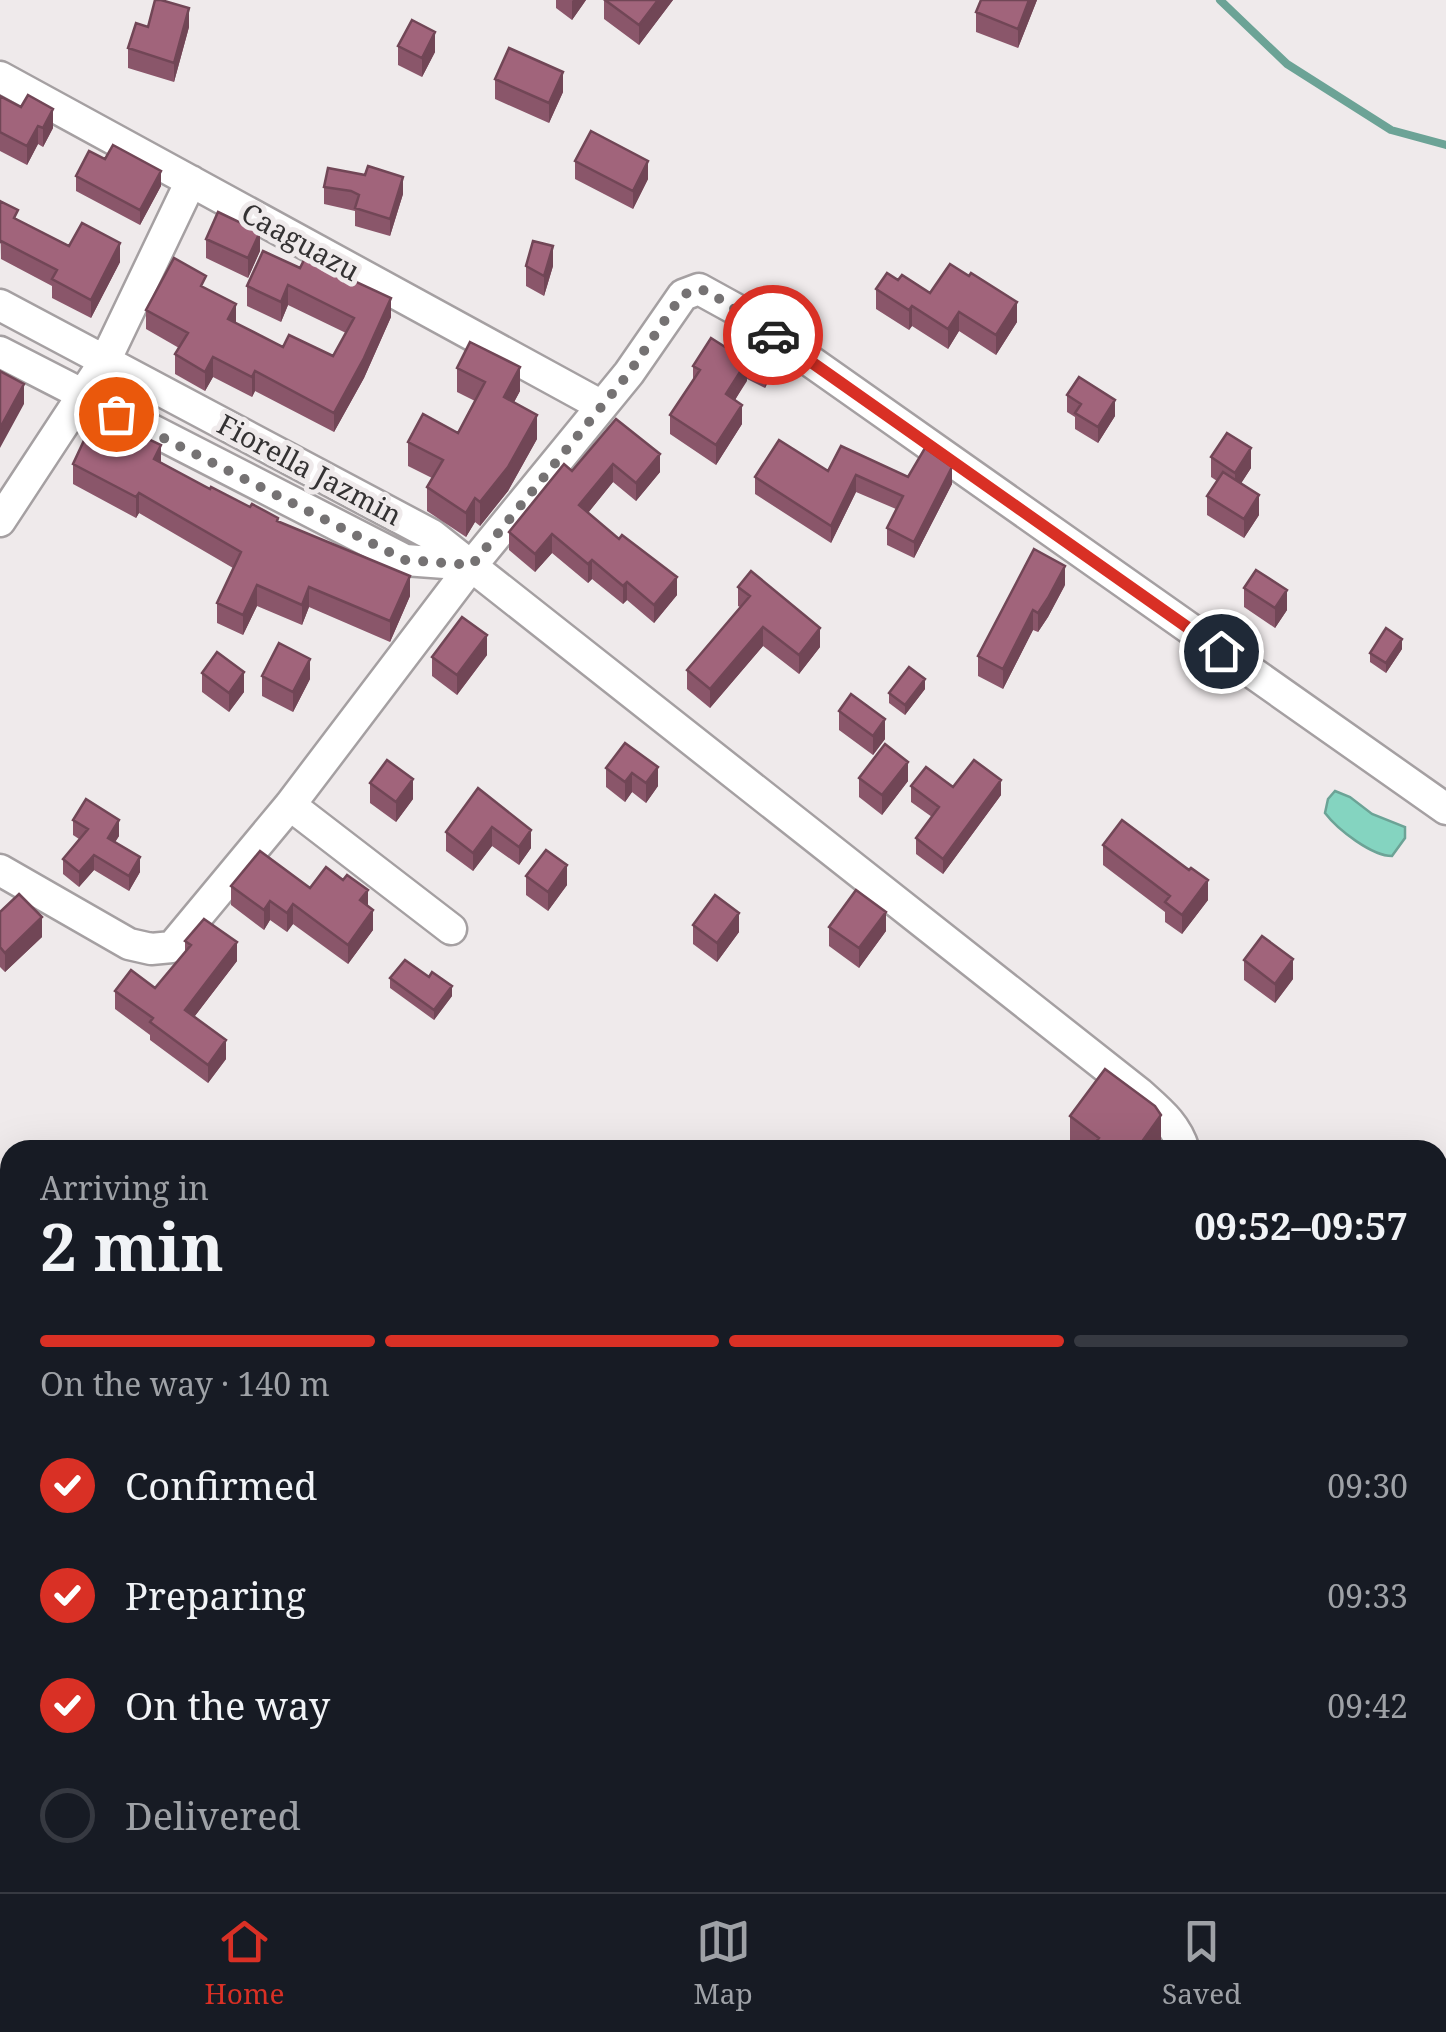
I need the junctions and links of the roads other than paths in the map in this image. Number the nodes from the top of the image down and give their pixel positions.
1 (0, 77) edge
2 (191, 181) junction
3 (0, 306) edge
4 (0, 352) edge
5 (104, 361) junction
6 (82, 396) junction
7 (602, 406) junction
8 (0, 521) edge
9 (472, 565) junction
10 (290, 805) junction
11 (1446, 809) edge
12 (0, 870) edge
13 (451, 929) dead end
14 (1181, 1140) edge

1 - 2 street, Caaguazu
2 - 5 street
2 - 7 street, Caaguazu
3 - 5 street, Fiorella Jazmin
4 - 6 street, Fiorella Jazmin
5 - 6 street
5 - 9 street, Fiorella Jazmin
6 - 8 street
6 - 9 street, Fiorella Jazmin
7 - 9 street
7 - 11 street
9 - 10 street
9 - 14 street
10 - 12 street
10 - 13 street

